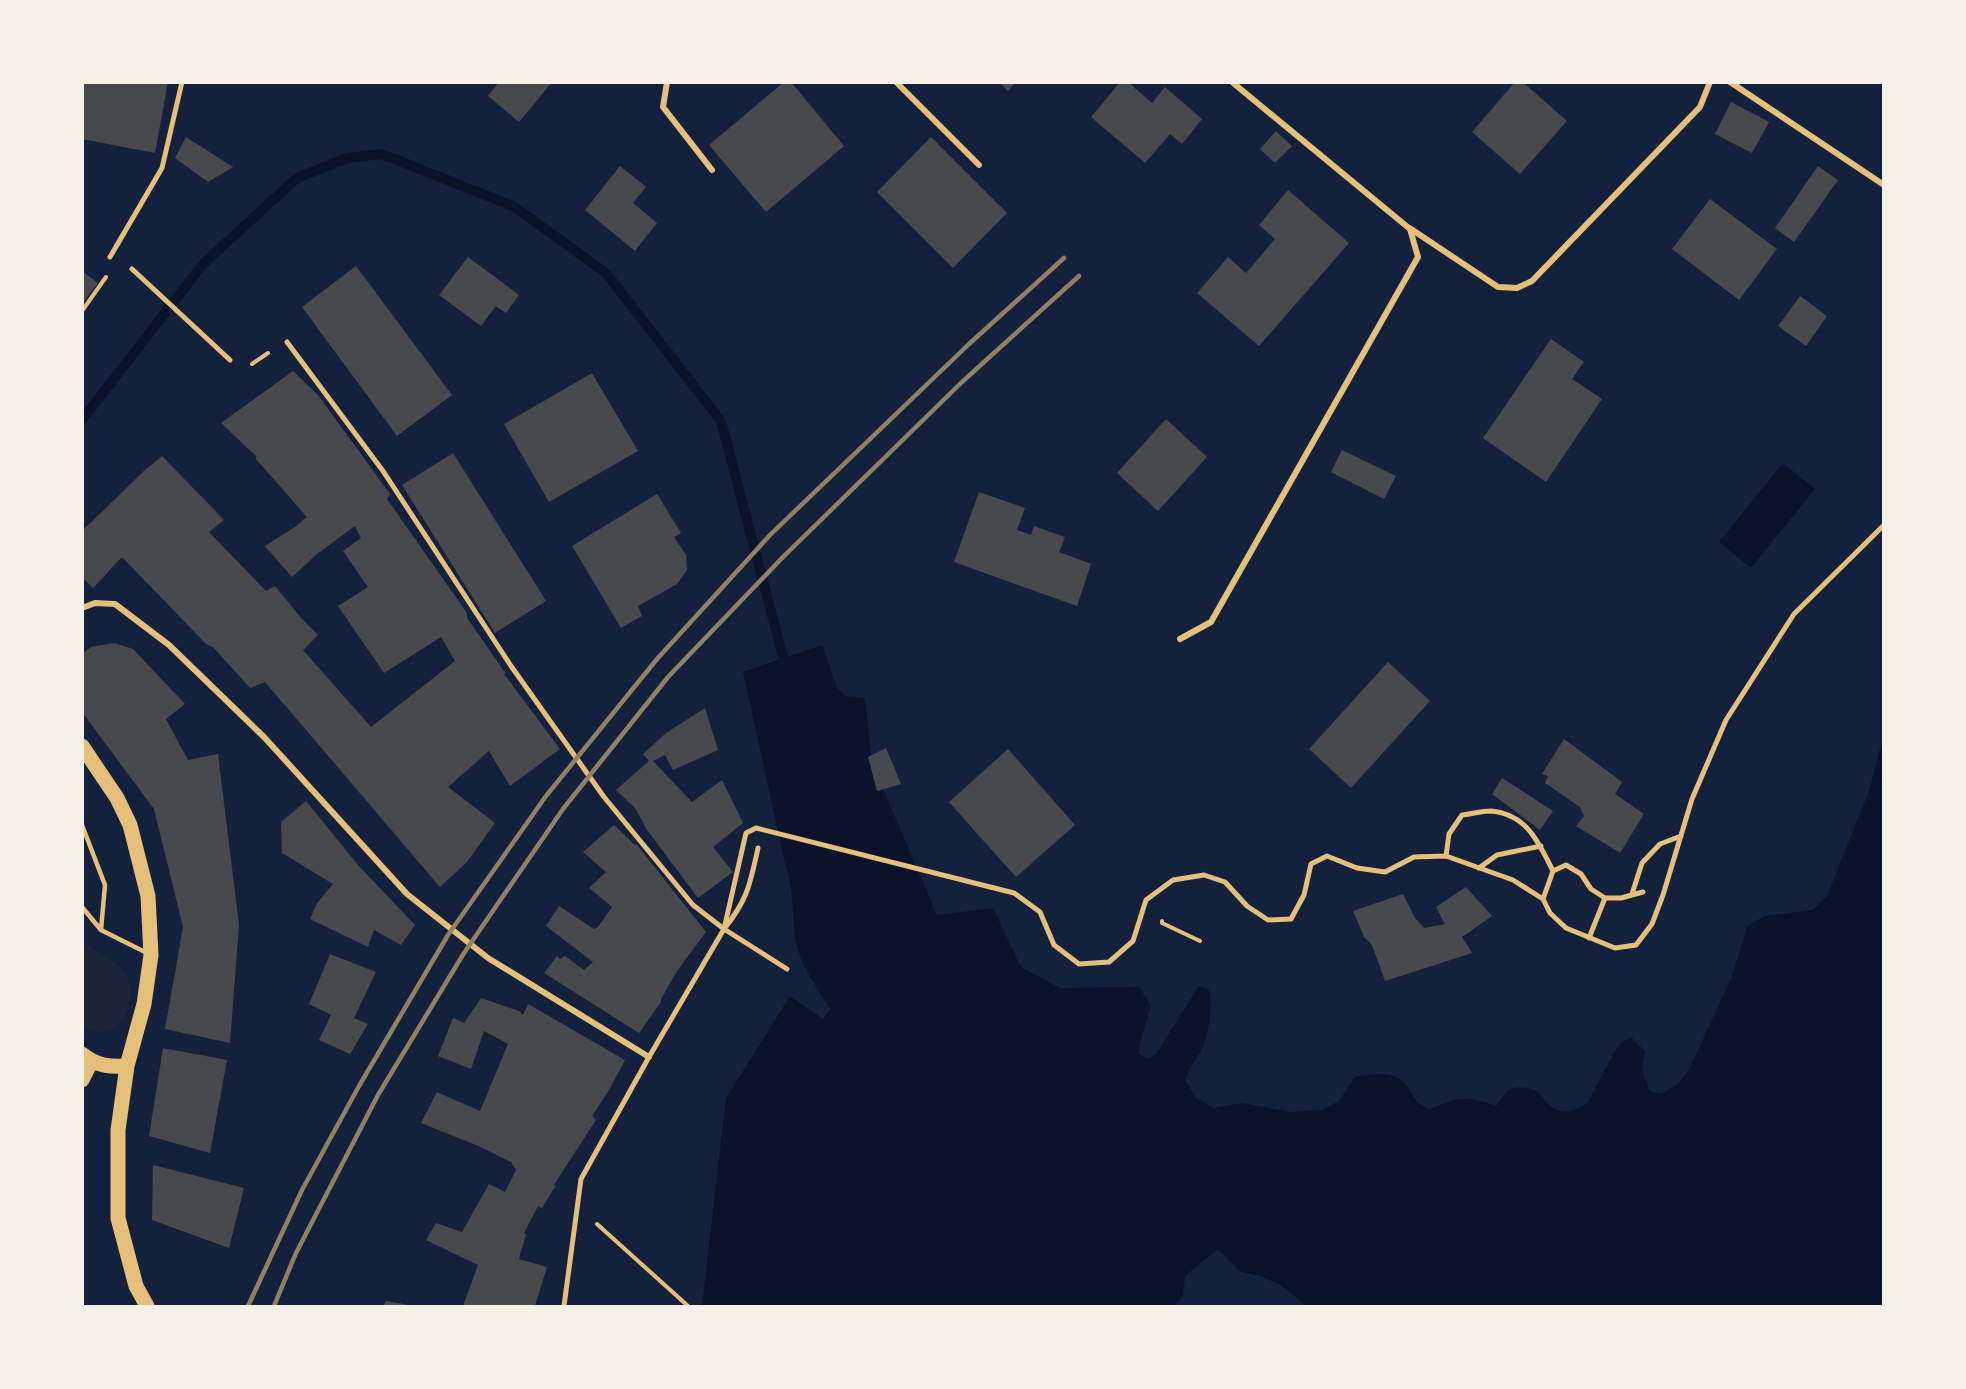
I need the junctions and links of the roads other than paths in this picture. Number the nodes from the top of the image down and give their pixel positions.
1 (182, 82) edge
2 (668, 82) edge
3 (896, 82) edge
4 (1232, 82) edge
5 (1710, 82) edge
6 (1730, 82) edge
7 (979, 165) dead end
8 (712, 170) dead end
9 (1884, 184) edge
10 (1410, 229) junction
11 (110, 257) road end
12 (132, 269) dead end
13 (287, 342) road end
14 (230, 360) road end
15 (1884, 525) edge
16 (82, 608) edge
17 (1180, 639) dead end
18 (82, 746) edge
19 (82, 825) edge
20 (1681, 836) junction
21 (1541, 846) junction
22 (758, 848) dead end
23 (1446, 856) junction
24 (1479, 868) junction
25 (1553, 871) junction
26 (1643, 892) dead end
27 (1632, 894) junction
28 (1605, 898) junction
29 (1543, 899) junction
30 (82, 907) edge
31 (724, 929) junction
32 (101, 930) junction
33 (1589, 938) junction
34 (150, 955) junction
35 (787, 969) dead end
36 (649, 1057) junction
37 (87, 1058) edge
38 (127, 1066) junction
39 (82, 1080) edge
40 (147, 1306) edge
41 (564, 1306) edge

1 - 11 street
2 - 8 street
3 - 7 street
4 - 10 street
5 - 10 street
6 - 9 street
10 - 17 street
12 - 14 street
13 - 31 street
15 - 20 street
16 - 36 street
18 - 34 main road
19 - 32 lane
20 - 27 street
20 - 33 street
21 - 23 street
21 - 24 street
21 - 25 street
22 - 31 street
23 - 24 street
23 - 31 street
24 - 29 street
25 - 28 street
25 - 29 street
26 - 27 street
27 - 28 street
28 - 33 street
29 - 33 street
30 - 32 lane
31 - 35 street
31 - 36 street
32 - 34 lane
34 - 38 main road
36 - 41 street
37 - 38 main road
37 - 39 main road
38 - 40 main road

